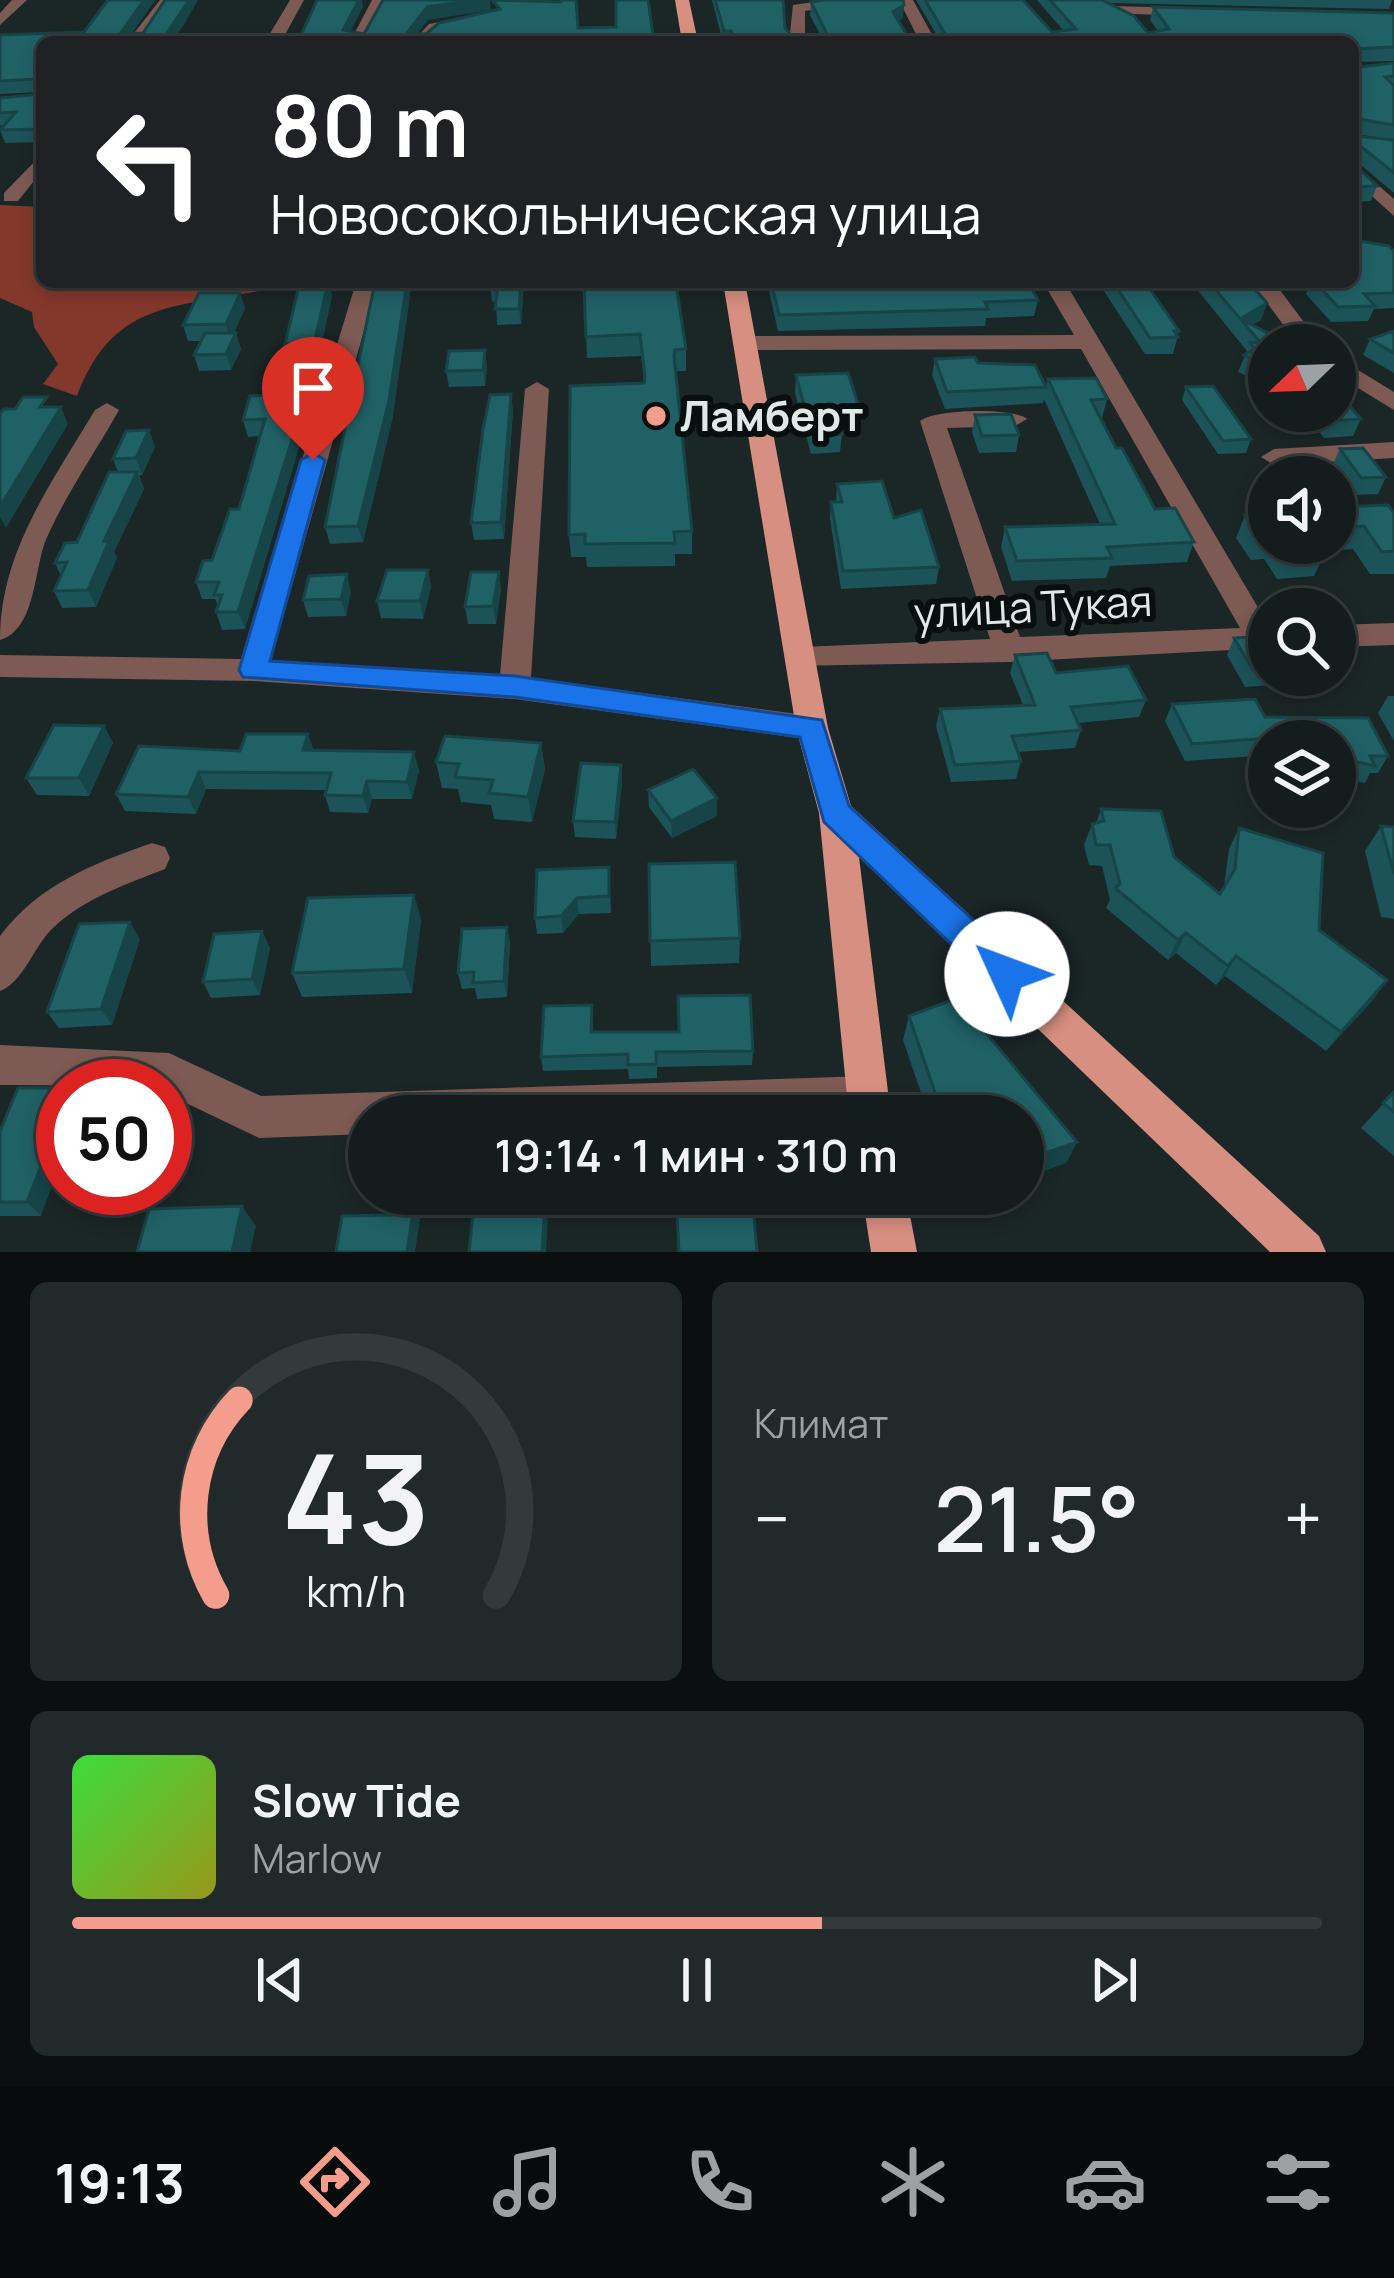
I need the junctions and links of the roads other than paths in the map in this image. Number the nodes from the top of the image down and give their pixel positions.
1 (20, 0) edge
2 (166, 0) edge
3 (298, 0) edge
4 (379, 0) edge
5 (682, 0) edge
6 (862, 0) edge
7 (906, 0) edge
8 (1091, 0) edge
9 (1108, 10) junction
10 (1204, 13) edge
11 (0, 21) edge
12 (491, 24) edge
13 (1146, 32) edge
14 (139, 36) edge
15 (277, 36) edge
16 (361, 36) edge
17 (426, 36) edge
18 (689, 36) edge
19 (797, 36) edge
20 (925, 36) edge
21 (36, 166) edge
22 (1359, 175) edge
23 (11, 197) dead end
24 (1394, 210) edge
25 (368, 288) edge
26 (735, 288) edge
27 (1057, 288) edge
28 (1267, 288) edge
29 (1294, 324) edge
30 (1088, 342) junction
31 (745, 343) junction
32 (1356, 377) edge
33 (537, 389) dead end
34 (1394, 403) edge
35 (107, 410) dead end
36 (1015, 419) edge
37 (1394, 450) edge
38 (1291, 456) edge
39 (1248, 610) edge
40 (0, 630) edge
41 (1394, 634) edge
42 (1356, 635) edge
43 (1248, 639) edge
44 (1009, 651) junction
45 (801, 658) junction
46 (0, 666) edge
47 (254, 670) junction
48 (515, 687) junction
49 (812, 728) junction
50 (836, 813) junction
51 (152, 858) dead end
52 (0, 974) edge
53 (0, 1065) edge
54 (867, 1095) edge
55 (348, 1115) edge
56 (888, 1215) edge
57 (894, 1252) edge
58 (1304, 1252) edge

1 - 11 street
2 - 14 street
3 - 15 street
4 - 16 street
5 - 18 main road
6 - 19 street
7 - 20 street
8 - 9 street
9 - 10 street
9 - 13 street
12 - 17 street
21 - 23 street
22 - 24 street
25 - 47 street
26 - 31 main road
27 - 30 street
28 - 29 street
30 - 31 street
30 - 39 street
31 - 45 main road
32 - 34 street
33 - 48 street
35 - 40 street
36 - 44 street
37 - 38 street
41 - 42 street
43 - 44 street, улица Тукая
44 - 45 street, улица Тукая
45 - 49 main road
46 - 47 street
47 - 48 street
48 - 49 street
49 - 50 main road
50 - 54 main road
50 - 58 main road
51 - 52 street
53 - 55 street
56 - 57 main road

